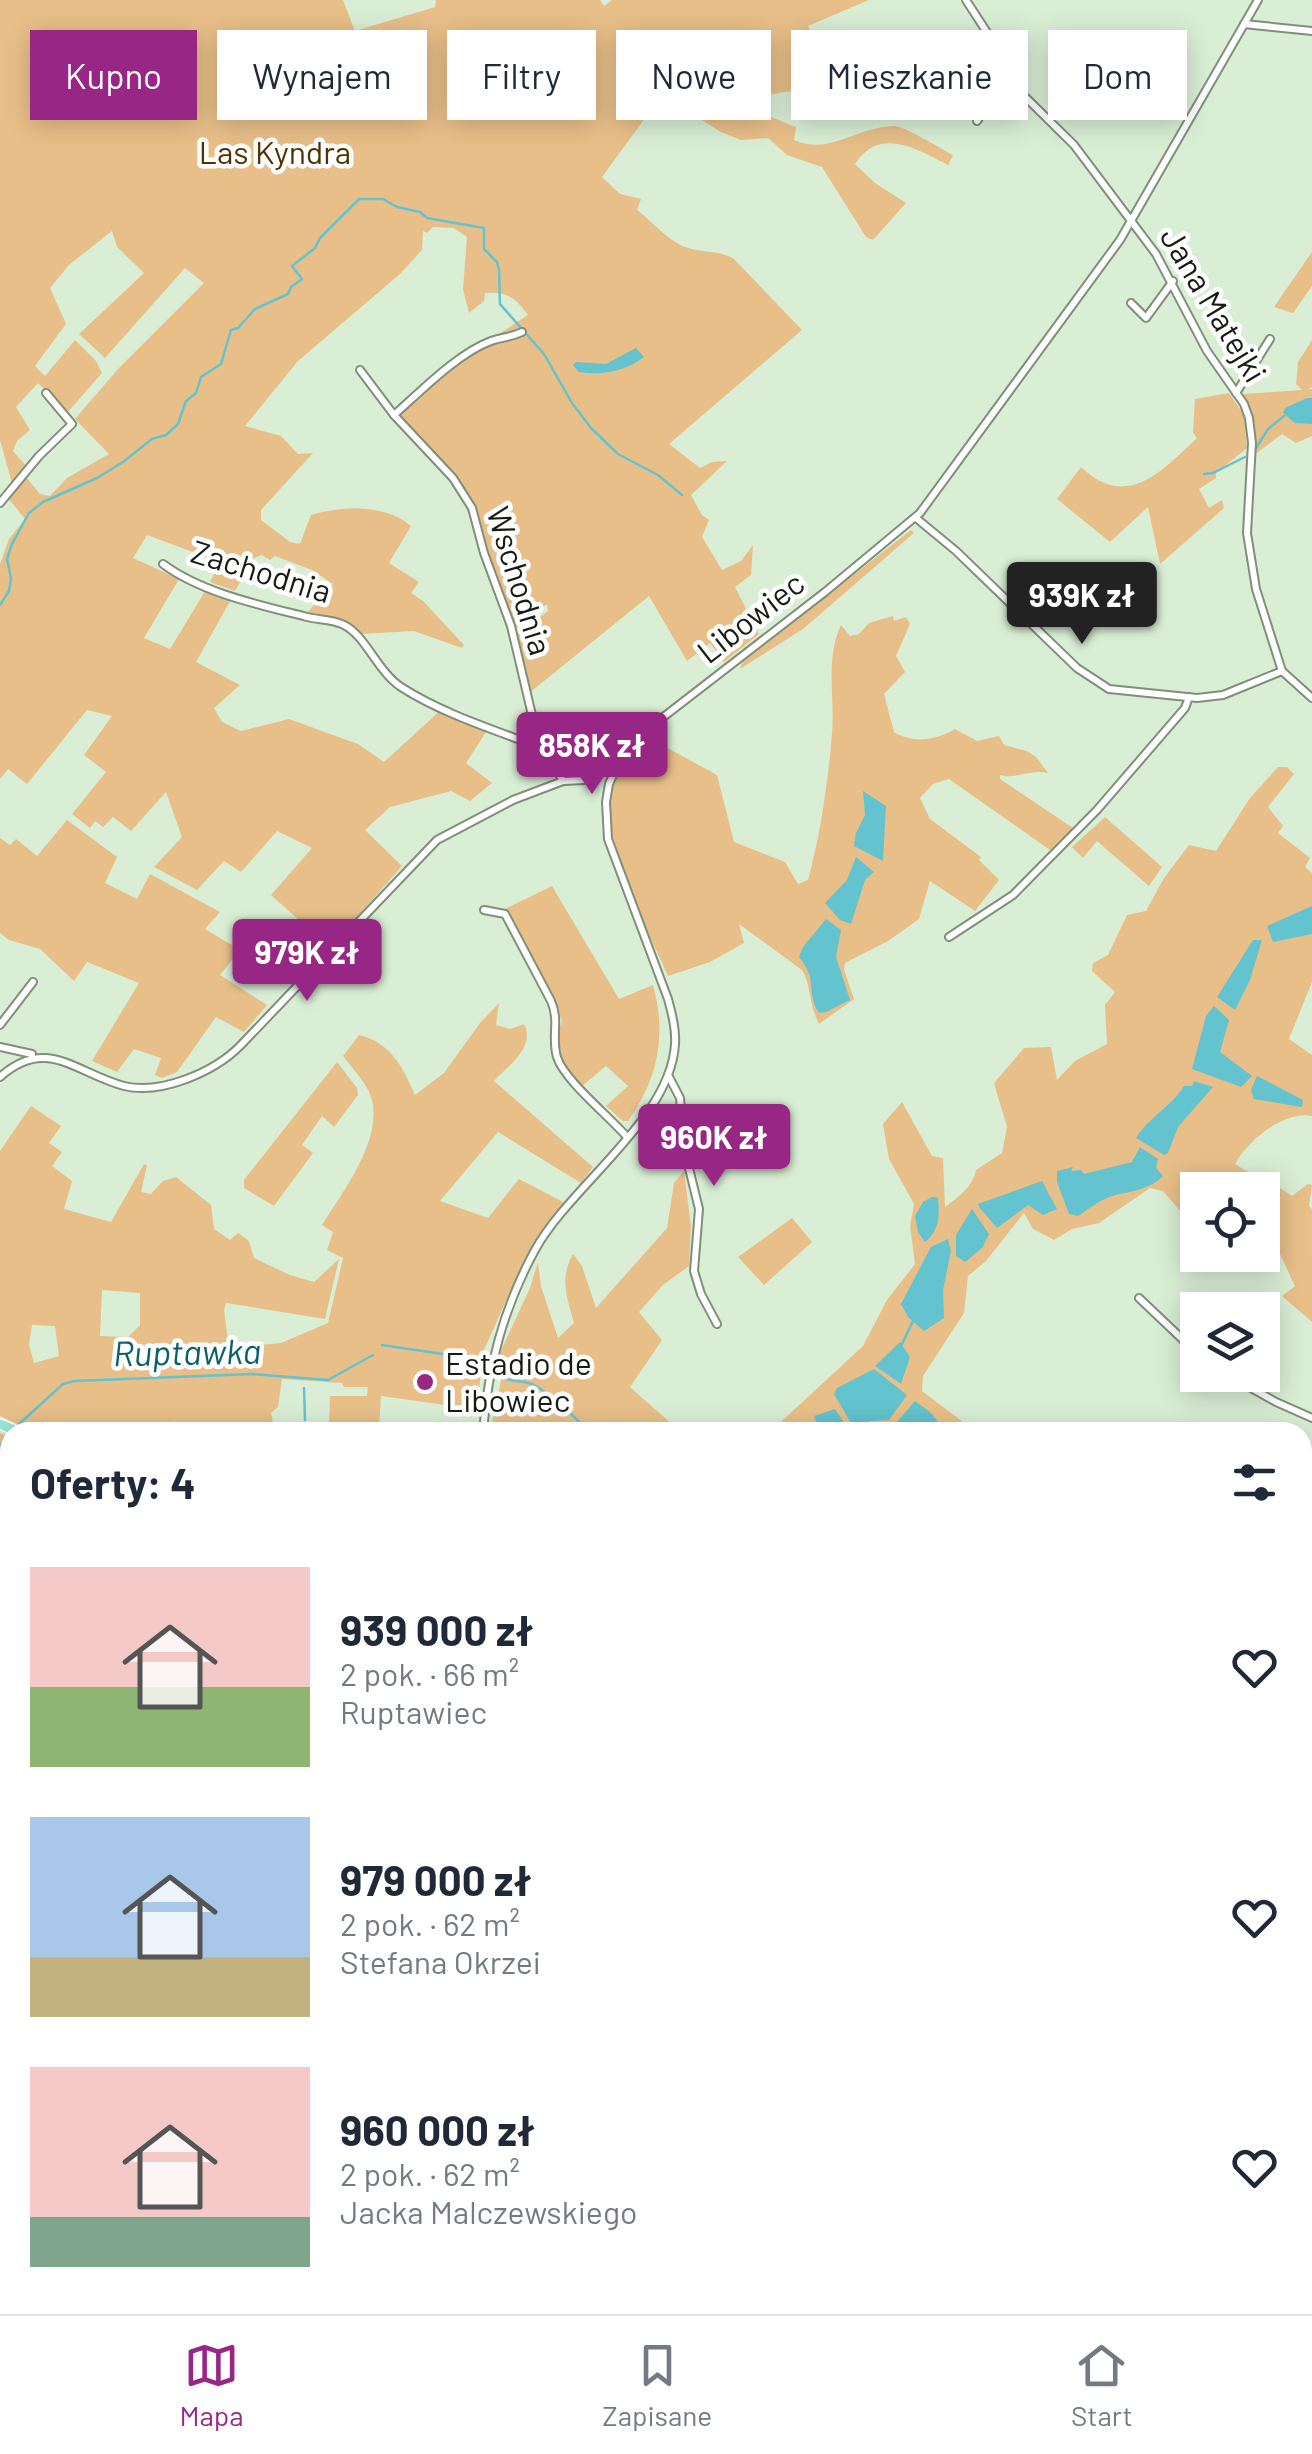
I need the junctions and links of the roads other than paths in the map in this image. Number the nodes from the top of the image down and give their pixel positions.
1 (966, 0) edge
2 (1258, 0) edge
3 (1244, 24) junction
4 (985, 30) edge
5 (1312, 31) edge
6 (1028, 100) edge
7 (1131, 222) junction
8 (1172, 280) junction
9 (1131, 303) dead end
10 (522, 332) dead end
11 (1270, 339) dead end
12 (360, 370) dead end
13 (46, 394) dead end
14 (1236, 394) junction
15 (394, 414) junction
16 (0, 503) edge
17 (916, 518) junction
18 (163, 564) dead end
19 (1282, 671) junction
20 (1189, 697) junction
21 (1312, 698) edge
22 (543, 749) junction
23 (616, 766) junction
24 (563, 781) junction
25 (484, 910) dead end
26 (948, 937) dead end
27 (33, 982) dead end
28 (0, 1025) edge
29 (0, 1046) edge
30 (32, 1058) junction
31 (668, 1074) junction
32 (0, 1078) edge
33 (627, 1137) junction
34 (1139, 1298) dead end
35 (717, 1324) dead end
36 (1180, 1337) edge
37 (1258, 1392) edge
38 (1312, 1418) edge
39 (483, 1422) edge

1 - 4 street
2 - 3 street, Libowiec
3 - 5 street
3 - 7 street, Libowiec
6 - 7 street, Jana Matejki
7 - 8 street, Jana Matejki
7 - 17 street, Libowiec
8 - 9 street
8 - 14 street, Jana Matejki
10 - 15 street
11 - 14 street
12 - 15 street, Wschodnia
13 - 16 street
14 - 19 street, Jana Matejki
15 - 22 street, Wschodnia
17 - 20 street
17 - 23 street, Libowiec
18 - 22 street, Zachodnia
19 - 20 street
19 - 21 street
20 - 26 street
22 - 24 street, Wschodnia
23 - 24 street
23 - 31 street
24 - 30 street
25 - 33 street
27 - 28 street
29 - 30 street
30 - 32 street
31 - 33 street
31 - 35 street
33 - 39 street
34 - 36 street
37 - 38 street

